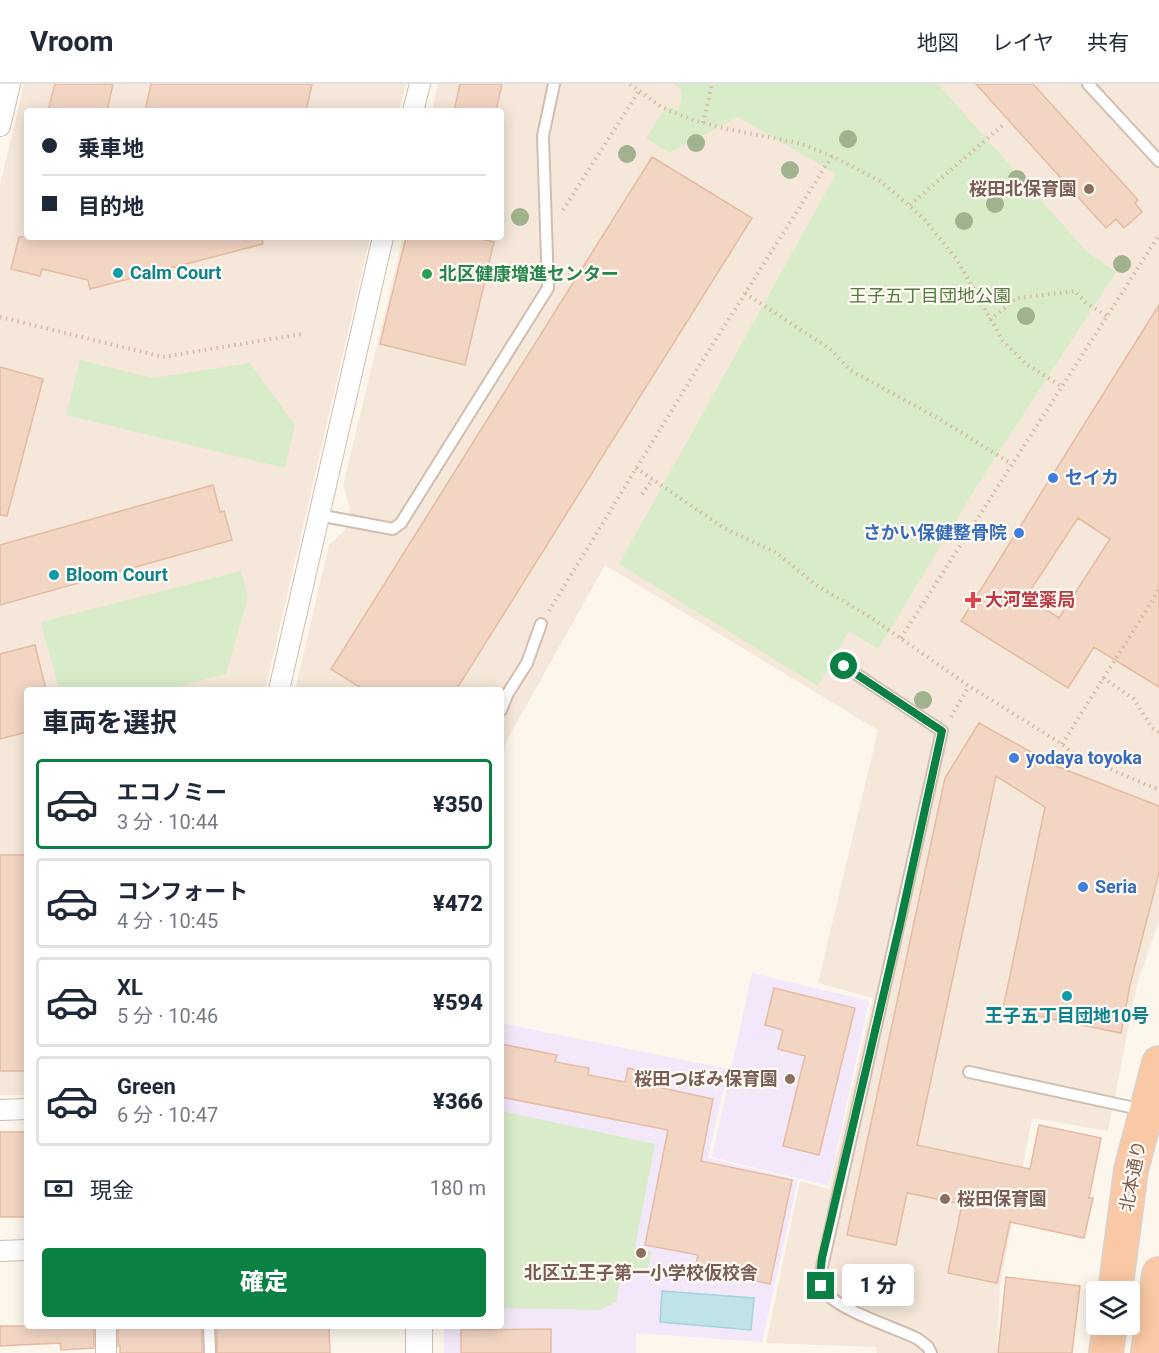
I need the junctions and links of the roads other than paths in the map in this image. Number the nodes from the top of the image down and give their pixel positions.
1 (10, 84) edge
2 (420, 84) edge
3 (554, 84) edge
4 (1088, 84) edge
5 (414, 108) edge
6 (0, 126) edge
7 (1159, 160) edge
8 (382, 240) edge
9 (318, 515) junction
10 (541, 624) road end
11 (844, 666) dead end
12 (280, 687) edge
13 (504, 703) edge
14 (1159, 1063) edge
15 (969, 1072) dead end
16 (24, 1109) edge
17 (0, 1110) edge
18 (1147, 1111) junction
19 (24, 1250) edge
20 (0, 1251) edge
21 (1159, 1274) edge
22 (1116, 1281) edge
23 (106, 1329) edge
24 (209, 1329) edge
25 (419, 1329) edge
26 (1108, 1335) edge
27 (106, 1353) edge
28 (210, 1353) edge
29 (419, 1353) edge
30 (931, 1353) edge
31 (1106, 1353) edge
32 (1148, 1353) edge

1 - 6 street
2 - 5 street
3 - 9 lane
4 - 7 lane
8 - 9 street
9 - 12 street
10 - 13 lane
11 - 30 lane
14 - 18 highway, 北本通り
15 - 18 lane
16 - 17 street
18 - 22 highway, 北本通り
19 - 20 street
21 - 32 highway
23 - 27 street
24 - 28 lane
25 - 29 street
26 - 31 highway

